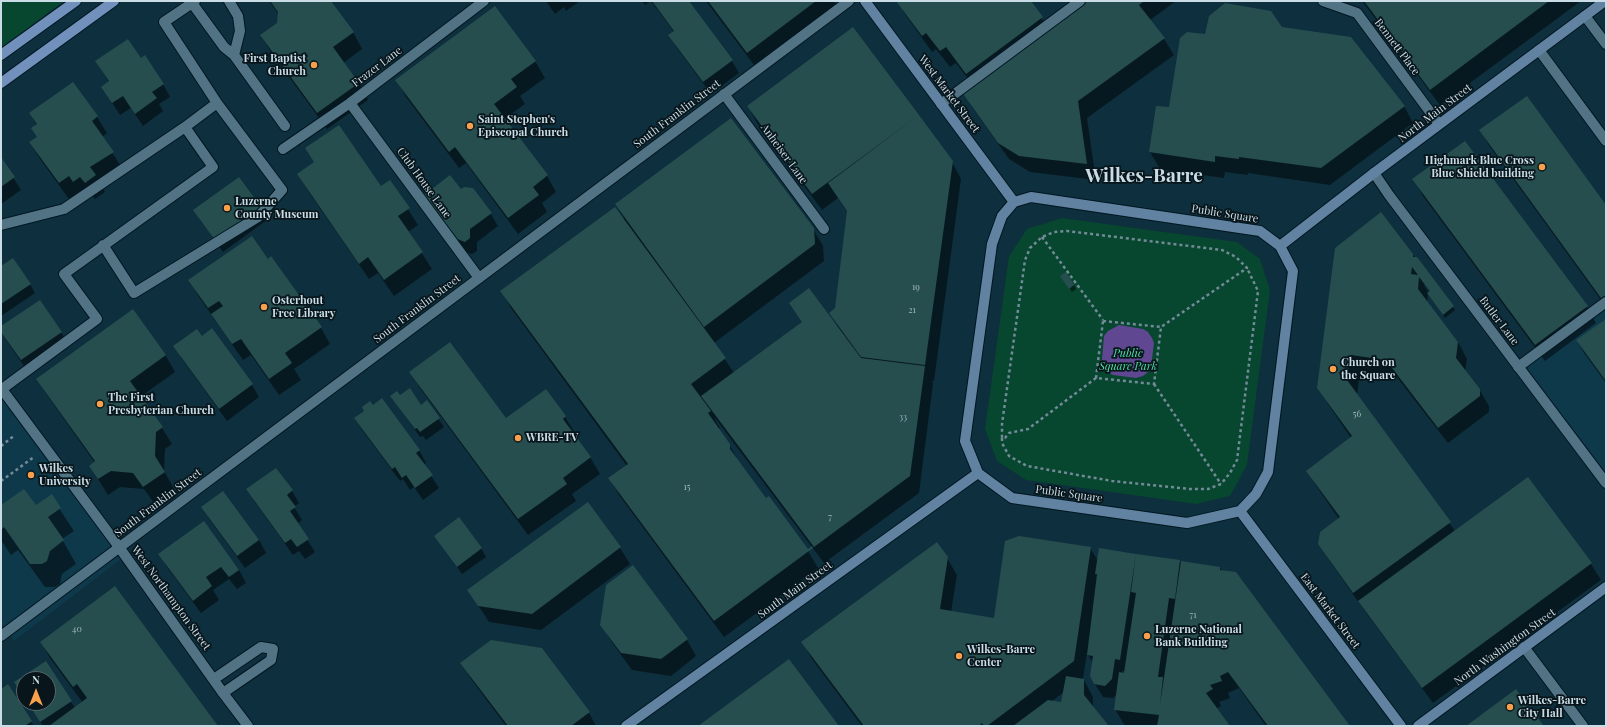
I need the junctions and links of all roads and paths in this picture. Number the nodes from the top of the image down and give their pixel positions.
1 (76, 1) edge
2 (114, 1) edge
3 (229, 1) edge
4 (484, 1) edge
5 (849, 1) edge
6 (865, 1) edge
7 (1080, 1) edge
8 (1323, 1) edge
9 (1605, 1) edge
10 (194, 2) edge
11 (1585, 16) junction
12 (1606, 44) edge
13 (1539, 50) junction
14 (1, 55) edge
15 (234, 55) junction
16 (1, 83) edge
17 (724, 94) junction
18 (217, 103) junction
19 (350, 103) junction
20 (941, 104) junction
21 (1439, 124) junction
22 (285, 126) dead end
23 (184, 127) junction
24 (1606, 141) edge
25 (282, 149) dead end
26 (1374, 173) junction
27 (1014, 202) junction
28 (1, 225) edge
29 (824, 229) dead end
30 (1042, 237) junction
31 (103, 245) junction
32 (1280, 246) junction
33 (1247, 268) junction
34 (479, 278) junction
35 (1606, 302) edge
36 (1103, 321) junction
37 (1161, 327) junction
38 (1518, 367) junction
39 (1096, 378) junction
40 (1154, 384) junction
41 (2, 388) edge
42 (16, 435) dead end
43 (1002, 438) junction
44 (1, 446) edge
45 (34, 457) dead end
46 (978, 473) junction
47 (1, 481) edge
48 (1606, 483) edge
49 (1221, 484) junction
50 (1240, 511) junction
51 (120, 547) junction
52 (1606, 587) edge
53 (1, 636) edge
54 (1524, 647) junction
55 (214, 679) junction
56 (223, 693) junction
57 (248, 726) edge
58 (626, 726) edge
59 (1401, 726) edge
60 (1418, 726) edge
61 (1584, 726) edge

1 - 14 main road
2 - 16 main road
3 - 15 street
4 - 19 street, Frazer Lane
5 - 17 street, South Franklin Street
6 - 20 main road, West Market Street
7 - 20 street
8 - 21 street, Bennett Place
9 - 11 main road, North Main Street
10 - 15 street
10 - 18 street
11 - 12 street
11 - 13 main road, North Main Street
13 - 21 main road, North Main Street
13 - 24 street
15 - 22 street
17 - 29 street, Anheiser Lane
17 - 34 street, South Franklin Street
18 - 23 street
18 - 31 street
19 - 25 street, Frazer Lane
19 - 34 street, Club House Lane
20 - 27 main road, West Market Street
21 - 26 main road, North Main Street
23 - 28 street
23 - 31 street
26 - 32 main road, North Main Street
26 - 38 street, Butler Lane
27 - 32 main road, Public Square
27 - 46 main road
30 - 33 path
30 - 36 path
30 - 43 path
31 - 41 street
32 - 50 main road, Public Square
33 - 37 path
33 - 49 path
34 - 51 street, South Franklin Street
35 - 38 street
36 - 37 path
36 - 39 path
37 - 40 path
38 - 48 street, Butler Lane
39 - 40 path
39 - 43 path
40 - 49 path
41 - 51 street, West Northampton Street
42 - 44 path
43 - 49 path
45 - 47 path
46 - 50 main road, Public Square
46 - 58 main road, South Main Street
50 - 59 main road, East Market Street
51 - 53 street, South Franklin Street
51 - 55 street, West Northampton Street
52 - 54 main road, North Washington Street
54 - 60 main road, North Washington Street
54 - 61 street
55 - 56 street, West Northampton Street
55 - 56 street
56 - 57 street, West Northampton Street

